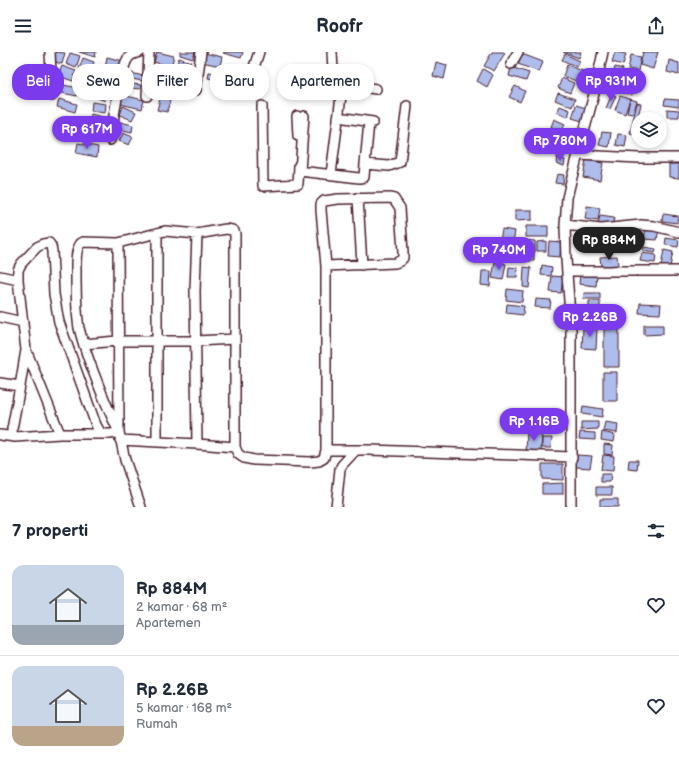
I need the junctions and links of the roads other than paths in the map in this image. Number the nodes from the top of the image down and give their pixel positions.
1 (50, 52) edge
2 (140, 52) edge
3 (149, 52) edge
4 (201, 52) edge
5 (259, 52) edge
6 (332, 52) edge
7 (518, 52) edge
8 (603, 52) edge
9 (51, 64) edge
10 (148, 64) edge
11 (199, 64) edge
12 (255, 64) edge
13 (333, 64) edge
14 (511, 64) dead end
15 (341, 100) edge
16 (262, 106) dead end
17 (407, 106) dead end
18 (301, 116) dead end
19 (338, 117) junction
20 (110, 140) dead end
21 (578, 155) junction
22 (679, 158) edge
23 (365, 164) junction
24 (300, 171) junction
25 (331, 174) junction
26 (358, 198) junction
27 (565, 225) junction
28 (679, 232) edge
29 (157, 233) junction
30 (196, 234) junction
31 (118, 243) junction
32 (362, 264) junction
33 (326, 266) junction
34 (679, 271) edge
35 (567, 272) junction
36 (0, 276) edge
37 (18, 280) junction
38 (0, 318) edge
39 (23, 322) junction
40 (235, 339) junction
41 (118, 341) junction
42 (157, 341) junction
43 (196, 341) junction
44 (84, 344) junction
45 (26, 350) junction
46 (0, 383) edge
47 (20, 386) junction
48 (60, 434) junction
49 (101, 434) junction
50 (117, 434) junction
51 (0, 435) edge
52 (15, 437) junction
53 (157, 442) junction
54 (197, 444) junction
55 (235, 448) junction
56 (326, 450) junction
57 (356, 450) junction
58 (572, 457) junction
59 (141, 507) edge
60 (336, 507) edge
61 (571, 507) edge

1 - 9 street
2 - 20 street
3 - 10 street
4 - 11 street
5 - 12 street
6 - 13 street
7 - 14 street
8 - 21 street
15 - 19 street
16 - 24 street
17 - 23 street
18 - 24 street
19 - 23 street
19 - 25 street
21 - 22 street
21 - 27 street
23 - 25 street
24 - 25 street
26 - 32 street
26 - 32 street
26 - 33 street
27 - 28 street
27 - 35 street
29 - 30 street
29 - 31 street
29 - 42 street
30 - 40 street
30 - 43 street
31 - 41 street
31 - 44 street
32 - 33 street
33 - 56 street
34 - 35 street
35 - 58 street
36 - 37 street
37 - 39 street
37 - 49 street
38 - 39 street
39 - 45 street
40 - 43 street
40 - 55 street
41 - 42 street
41 - 44 street
41 - 50 street
42 - 43 street
42 - 53 street
43 - 54 street
44 - 50 street
45 - 47 street
45 - 48 street
46 - 47 street
47 - 52 street
48 - 49 street
48 - 52 street
49 - 50 street
50 - 53 street
50 - 59 street
51 - 52 street
53 - 54 street
54 - 55 street
55 - 56 street
56 - 57 street
57 - 58 street
57 - 60 street
58 - 61 street

